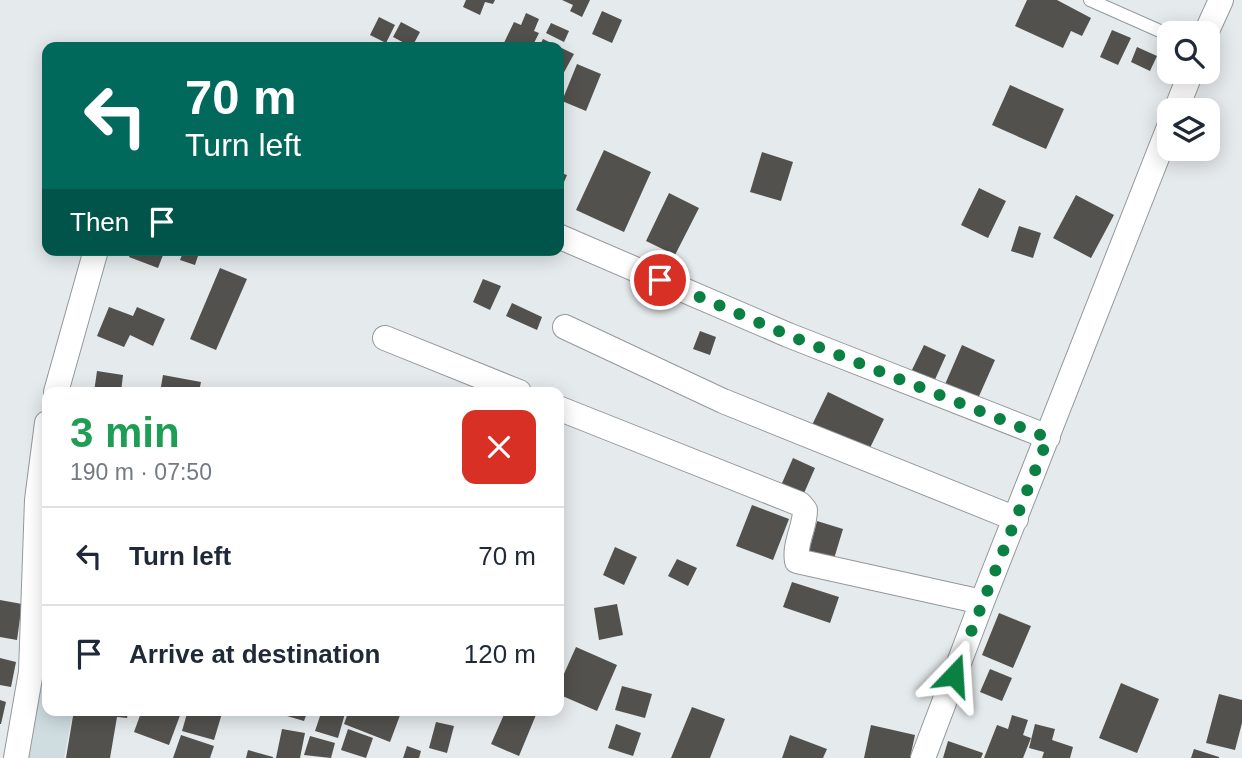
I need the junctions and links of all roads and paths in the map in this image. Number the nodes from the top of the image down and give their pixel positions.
1 (1090, 0) edge
2 (1221, 0) edge
3 (1211, 21) edge
4 (1157, 30) edge
5 (1157, 158) edge
6 (564, 239) edge
7 (94, 256) edge
8 (565, 327) dead end
9 (385, 338) dead end
10 (57, 387) edge
11 (508, 387) edge
12 (564, 410) edge
13 (1048, 438) junction
14 (42, 462) edge
15 (1016, 519) junction
16 (982, 602) junction
17 (16, 758) edge
18 (923, 758) edge

1 - 4 lane
2 - 3 street
5 - 13 street
6 - 13 street
7 - 10 street
8 - 15 street
9 - 11 street
12 - 16 street
13 - 15 street
14 - 17 street
15 - 16 street
16 - 18 street

